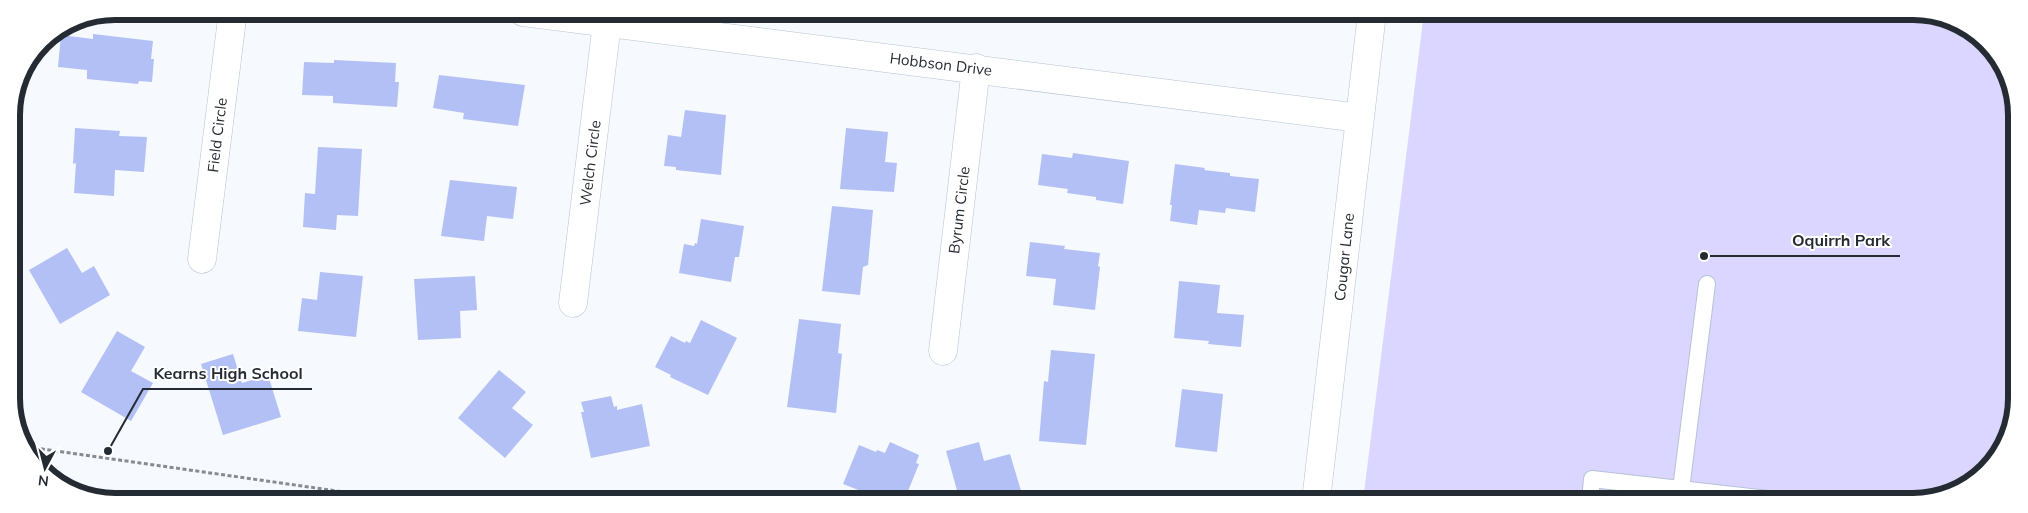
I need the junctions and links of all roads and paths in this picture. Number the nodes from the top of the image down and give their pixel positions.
1 (231, 20) edge
2 (582, 20) edge
3 (1371, 20) edge
4 (607, 24) junction
5 (976, 68) junction
6 (1359, 118) junction
7 (202, 259) dead end
8 (1707, 284) dead end
9 (573, 303) dead end
10 (943, 351) dead end
11 (34, 448) edge
12 (1681, 489) junction
13 (337, 491) joint
14 (355, 493) edge
15 (1317, 493) edge
16 (1591, 493) edge
17 (1716, 493) edge

1 - 7 street, Field Circle
2 - 4 street, Hobbson Drive
3 - 6 street, Cougar Lane
4 - 5 street, Hobbson Drive
4 - 9 street, Welch Circle
5 - 6 street, Hobbson Drive
5 - 10 street, Byrum Circle
6 - 15 street, Cougar Lane
8 - 12 lane
11 - 13 path
12 - 16 lane
12 - 17 lane
13 - 14 path

